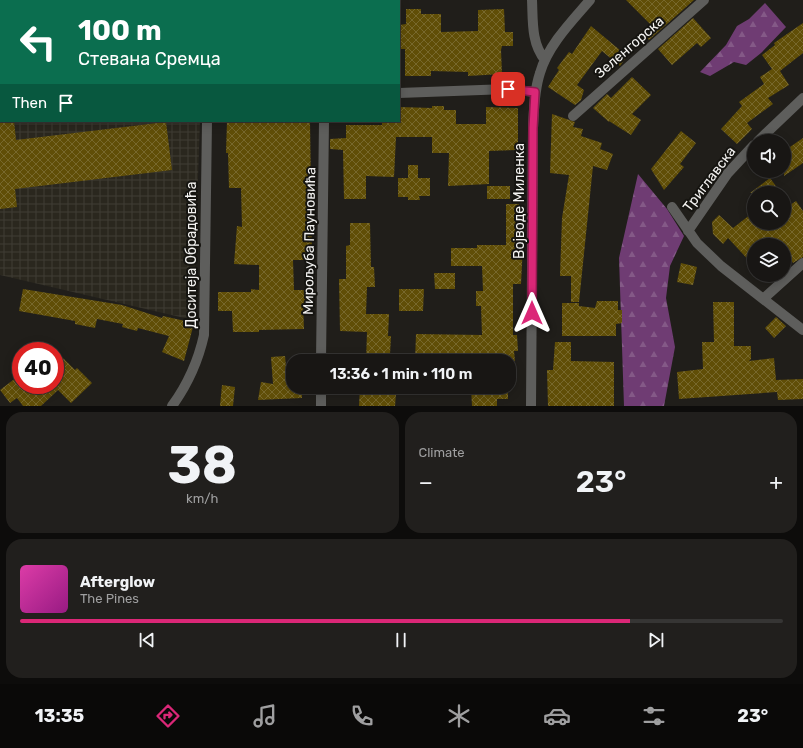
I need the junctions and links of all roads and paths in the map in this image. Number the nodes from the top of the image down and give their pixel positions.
1 (532, 0) edge
2 (590, 0) edge
3 (704, 0) edge
4 (545, 60) junction
5 (535, 92) junction
6 (400, 93) edge
7 (803, 98) edge
8 (573, 116) dead end
9 (207, 122) edge
10 (324, 122) edge
11 (765, 134) edge
12 (747, 153) edge
13 (672, 208) dead end
14 (688, 231) junction
15 (803, 264) edge
16 (763, 299) junction
17 (803, 330) edge
18 (321, 354) edge
19 (321, 394) edge
20 (172, 406) edge
21 (321, 406) edge
22 (531, 406) edge

1 - 4 street
2 - 4 street, Војводе Миленка
3 - 8 street, Зеленгорска
4 - 5 street, Војводе Миленка
5 - 6 street
5 - 22 street, Војводе Миленка
7 - 11 street
9 - 20 street, Доситеја Обрадовића
10 - 18 street, Мирољуба Пауновића
12 - 14 street, Триглавска
13 - 14 street
14 - 16 street
15 - 16 street
16 - 17 street
19 - 21 street

